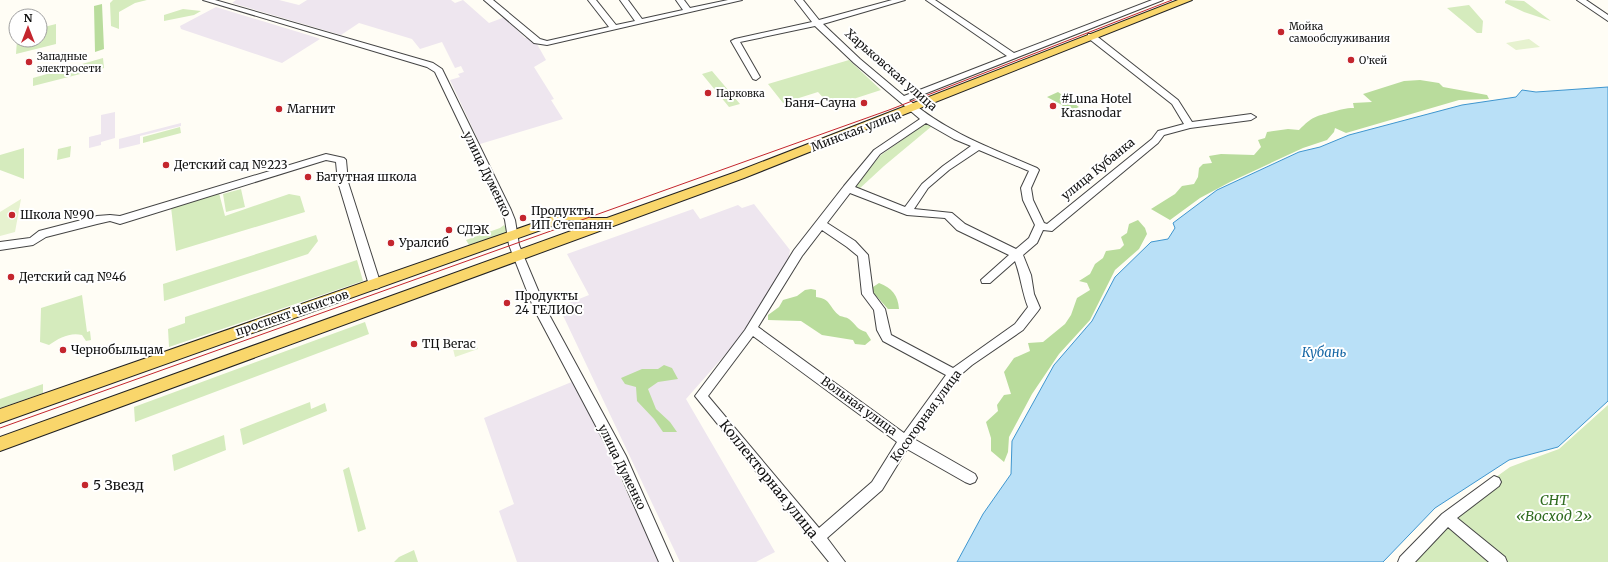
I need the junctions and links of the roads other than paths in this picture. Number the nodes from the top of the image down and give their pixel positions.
1 (207, 0) edge
2 (488, 0) edge
3 (592, 0) edge
4 (624, 0) edge
5 (680, 0) edge
6 (738, 0) edge
7 (799, 0) edge
8 (901, 0) edge
9 (930, 0) edge
10 (1158, 0) edge
11 (1187, 0) edge
12 (1581, 0) edge
13 (1131, 1) dead end
14 (1140, 7) junction
15 (688, 11) junction
16 (1608, 19) edge
17 (640, 22) junction
18 (817, 23) junction
19 (614, 28) junction
20 (1091, 36) junction
21 (1012, 56) junction
22 (756, 77) dead end
23 (903, 99) junction
24 (914, 108) junction
25 (1251, 117) dead end
26 (926, 119) junction
27 (1189, 125) junction
28 (978, 146) junction
29 (848, 188) junction
30 (907, 212) junction
31 (618, 219) junction
32 (584, 220) junction
33 (820, 224) junction
34 (1040, 225) junction
35 (513, 236) junction
36 (563, 239) junction
37 (0, 246) edge
38 (1017, 254) junction
39 (519, 255) junction
40 (986, 280) dead end
41 (375, 285) junction
42 (752, 329) junction
43 (954, 374) junction
44 (701, 396) joint
45 (0, 416) edge
46 (905, 440) junction
47 (0, 444) edge
48 (970, 478) dead end
49 (1494, 482) dead end
50 (1447, 518) junction
51 (817, 538) junction
52 (1496, 561) edge
53 (666, 562) edge
54 (838, 562) edge
55 (1406, 562) edge

1 - 35 street, улица Думенко
2 - 19 street
3 - 19 street
4 - 17 street
5 - 15 street
6 - 15 street
7 - 18 street, Харьковская улица
8 - 18 street
9 - 21 street
10 - 14 street, Минская улица
11 - 20 main road, Минская улица
12 - 16 street
13 - 14 street
14 - 21 street, Минская улица
15 - 17 street
17 - 19 street
18 - 22 street
18 - 23 street, Харьковская улица
20 - 24 main road, Минская улица
20 - 27 street
21 - 23 street, Минская улица
23 - 24 street, Харьковская улица
24 - 26 street, Харьковская улица
24 - 31 main road, Минская улица
25 - 27 street, улица Кубанка
26 - 28 street, Харьковская улица
26 - 29 street, Минская улица
27 - 34 street, улица Кубанка
28 - 30 street
28 - 34 street, Харьковская улица
29 - 30 street
29 - 33 street, Минская улица
30 - 38 street
31 - 32 main road, проспект Чекистов
31 - 36 main road, проспект Чекистов
32 - 35 main road, проспект Чекистов
32 - 36 main road, проспект Чекистов
33 - 42 street, Минская улица
33 - 43 street
34 - 38 street
35 - 39 street, улица Думенко
35 - 41 main road, проспект Чекистов
36 - 39 main road, проспект Чекистов
37 - 41 street
38 - 40 street
38 - 43 street, Косогорная улица
39 - 47 main road, проспект Чекистов
39 - 53 street, улица Думенко
41 - 45 main road, проспект Чекистов
42 - 44 street, Минская улица
42 - 46 street, Вольная улица
43 - 46 street, Косогорная улица
44 - 51 street, Коллекторная улица
46 - 48 street, Вольная улица
46 - 51 street, Косогорная улица
49 - 50 street
50 - 52 street
50 - 55 street
51 - 54 street, Коллекторная улица

